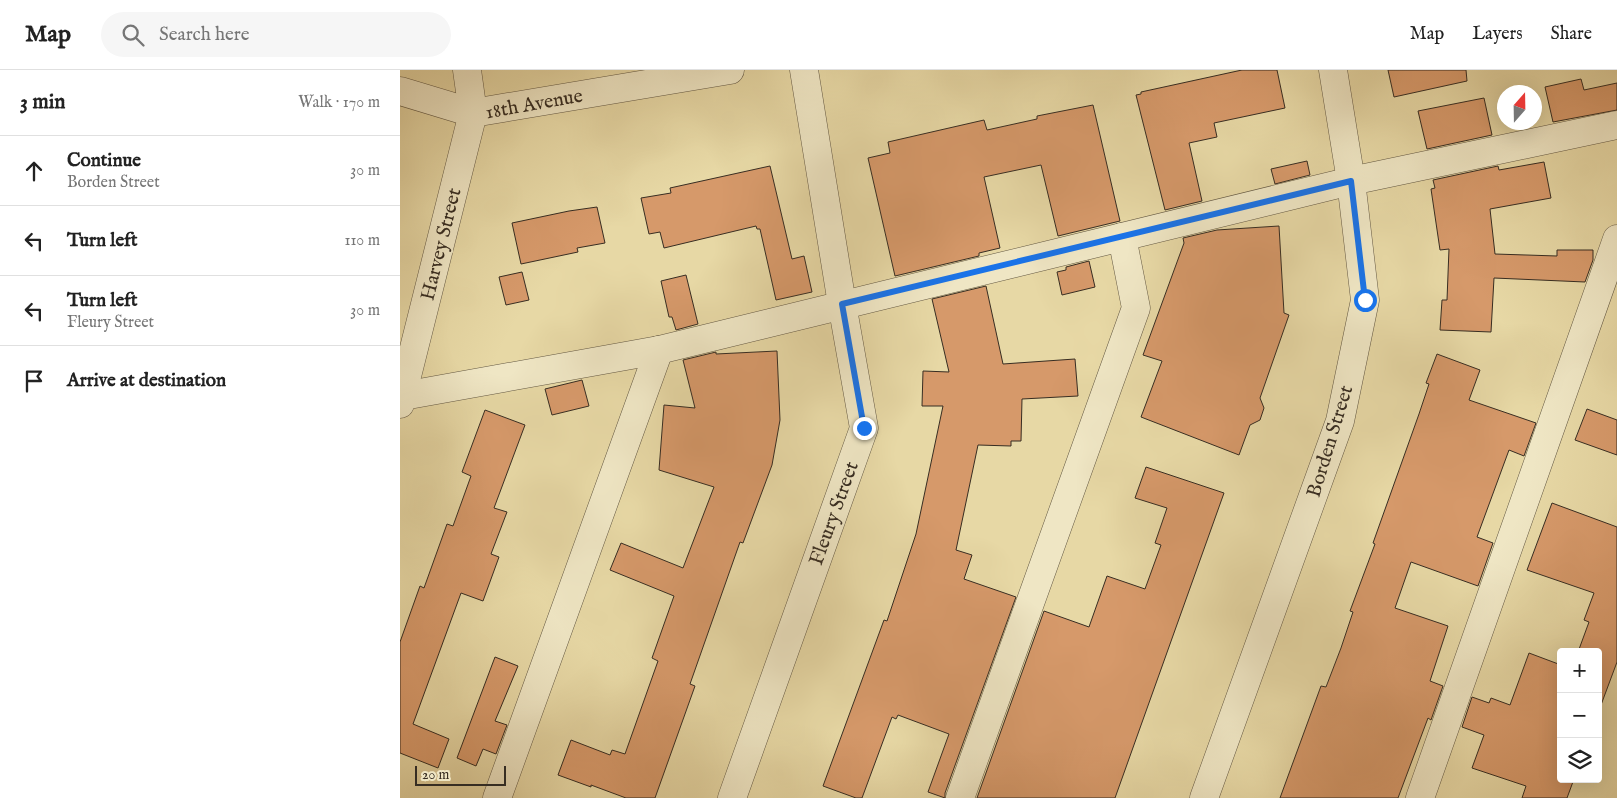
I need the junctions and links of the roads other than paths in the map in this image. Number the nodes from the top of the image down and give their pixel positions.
1 (466, 70) edge
2 (730, 70) edge
3 (804, 70) edge
4 (1333, 70) edge
5 (400, 92) edge
6 (473, 114) junction
7 (1617, 125) edge
8 (1351, 181) junction
9 (1122, 237) junction
10 (1617, 239) edge
11 (842, 304) junction
12 (659, 350) junction
13 (401, 400) edge
14 (497, 798) edge
15 (732, 798) edge
16 (960, 798) edge
17 (1204, 798) edge
18 (1420, 798) edge

1 - 6 street
2 - 6 street, 18th Avenue
3 - 11 street, Fleury Street
4 - 8 street, Borden Street
5 - 6 street, 18th Avenue
6 - 13 street, Harvey Street
7 - 8 street
8 - 9 street
8 - 17 street, Borden Street
9 - 11 street
9 - 16 street
10 - 18 street
11 - 12 street
11 - 15 street, Fleury Street
12 - 13 street
12 - 14 street

